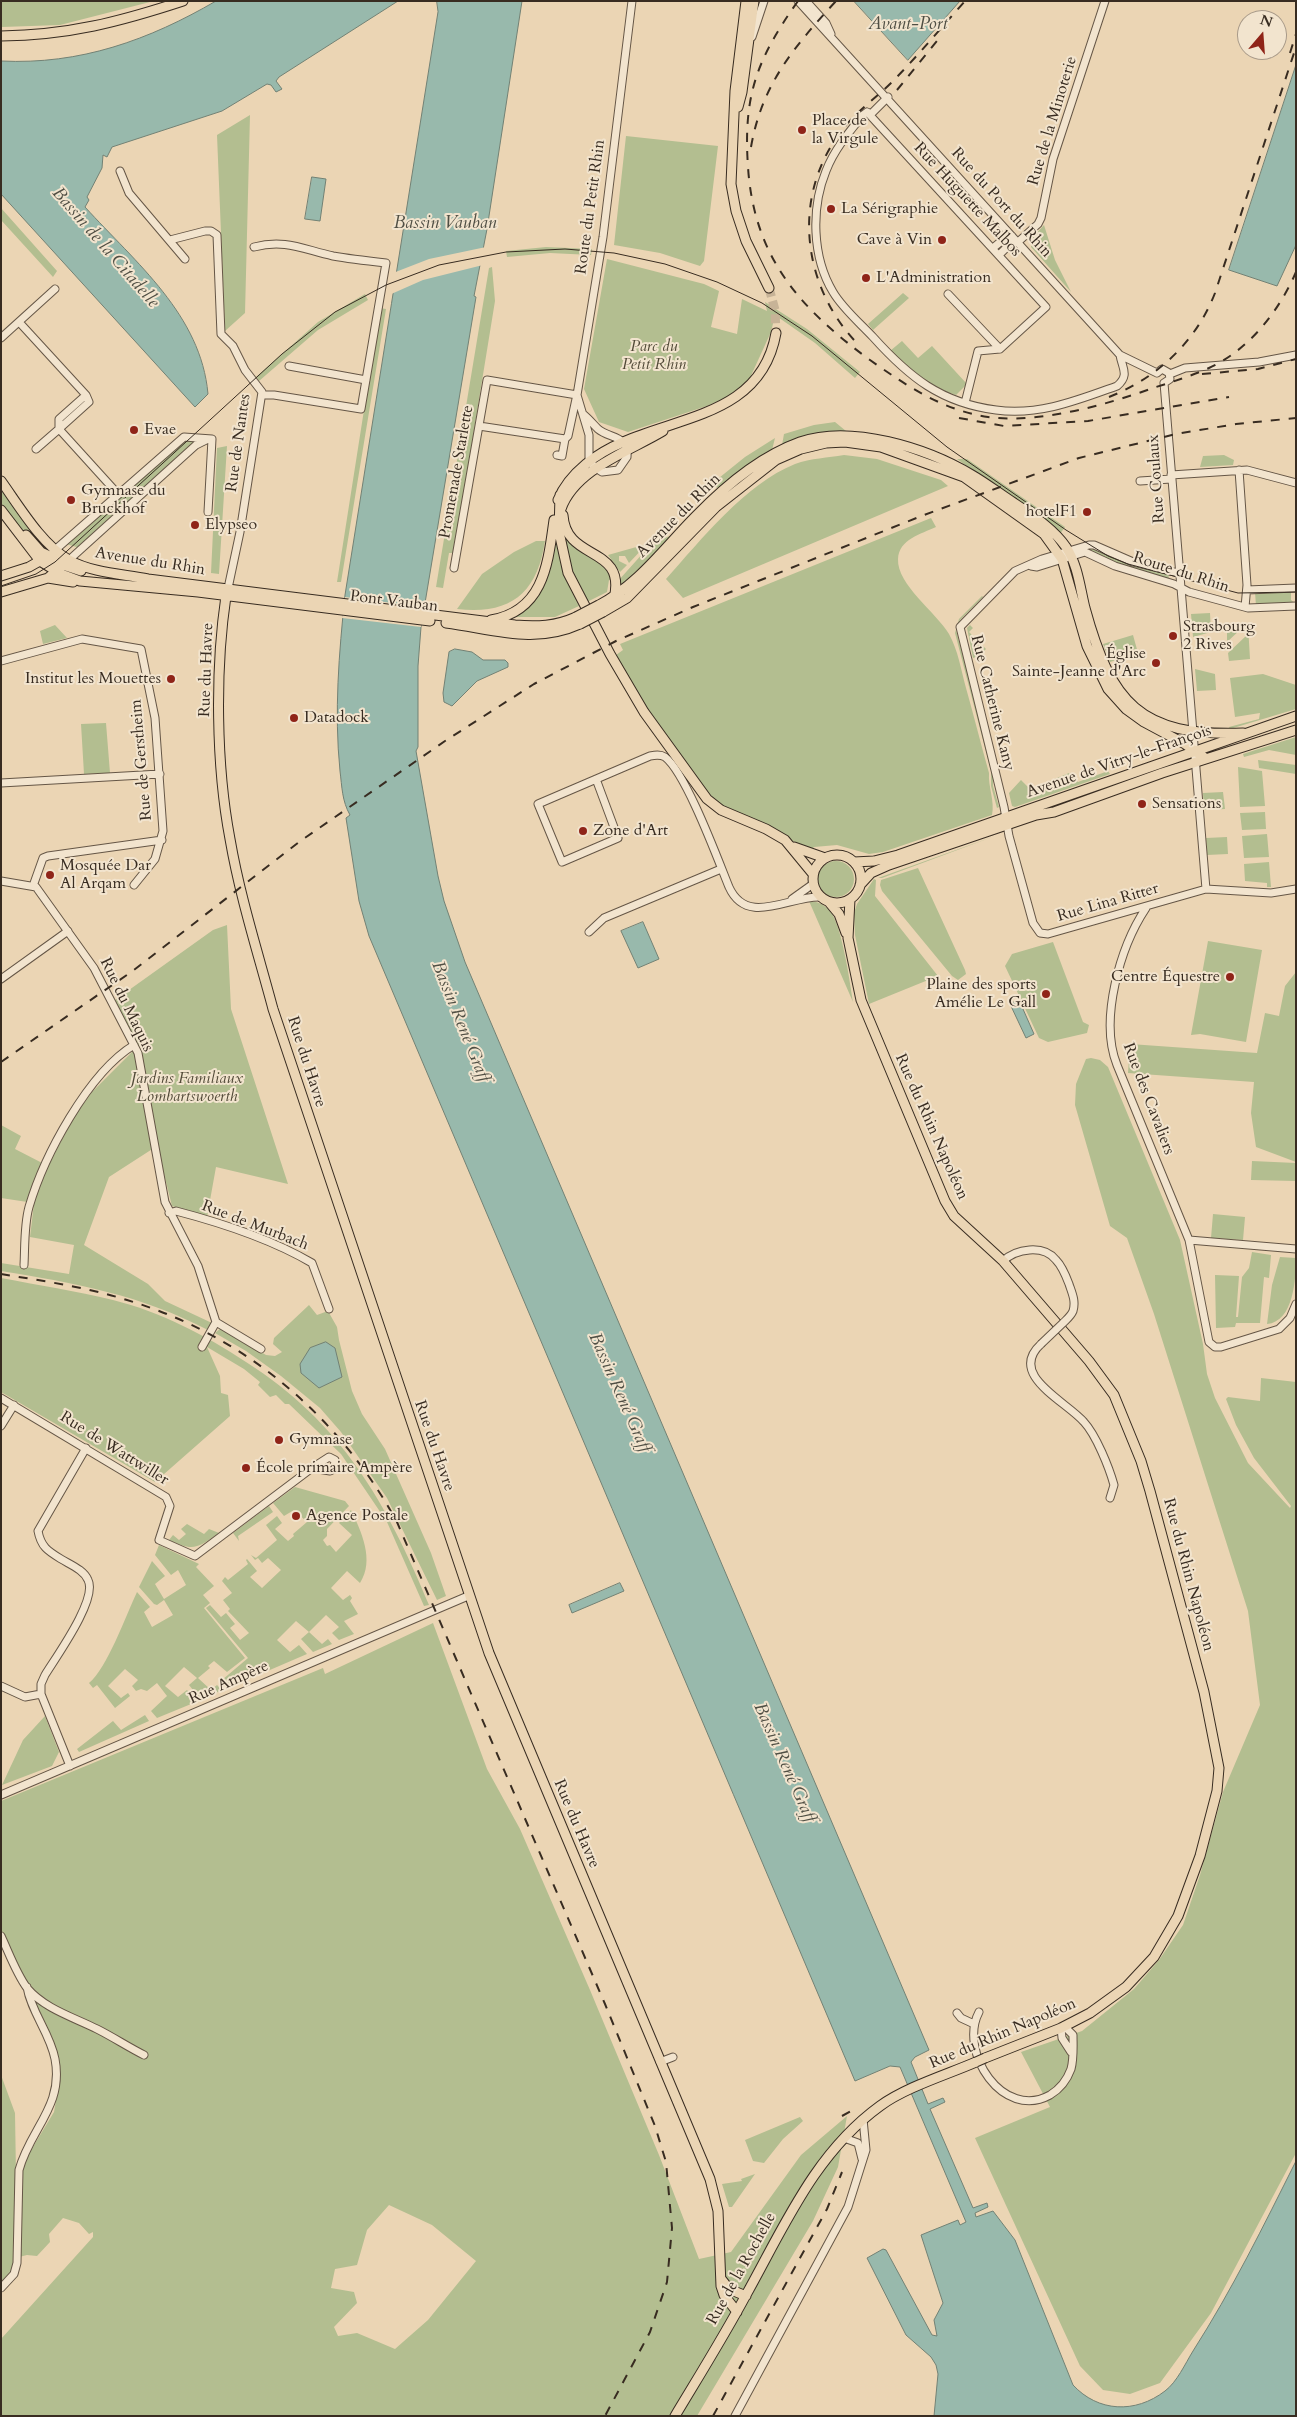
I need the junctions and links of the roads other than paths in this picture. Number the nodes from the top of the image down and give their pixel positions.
1 (183, 1) edge
2 (632, 1) edge
3 (746, 1) edge
4 (754, 1) edge
5 (764, 1) edge
6 (798, 1) edge
7 (806, 1) edge
8 (1105, 1) edge
9 (1, 36) edge
10 (834, 38) junction
11 (750, 42) junction
12 (888, 98) junction
13 (867, 112) junction
14 (734, 119) junction
15 (120, 171) dead end
16 (1012, 236) junction
17 (170, 240) junction
18 (1018, 242) junction
19 (254, 247) dead end
20 (993, 248) junction
21 (998, 254) junction
22 (185, 259) dead end
23 (769, 288) tunnel mouth
24 (55, 289) dead end
25 (948, 294) dead end
26 (19, 322) junction
27 (776, 332) tunnel mouth
28 (1, 338) edge
29 (1000, 349) junction
30 (1296, 354) edge
31 (1120, 355) junction
32 (289, 366) dead end
33 (1157, 373) junction
34 (1170, 374) junction
35 (366, 380) junction
36 (1164, 383) junction
37 (262, 395) junction
38 (577, 395) junction
39 (965, 403) junction
40 (584, 414) junction
41 (672, 425) junction
42 (479, 426) junction
43 (59, 429) junction
44 (210, 439) junction
45 (565, 439) junction
46 (623, 441) junction
47 (36, 449) dead end
48 (627, 450) junction
49 (557, 455) dead end
50 (590, 461) junction
51 (597, 469) junction
52 (1239, 470) junction
53 (1171, 477) junction
54 (1, 481) edge
55 (1140, 481) dead end
56 (1296, 483) edge
57 (118, 494) junction
58 (563, 496) junction
59 (1, 510) edge
60 (208, 512) dead end
61 (558, 527) junction
62 (1065, 555) junction
63 (47, 556) junction
64 (66, 562) junction
65 (454, 568) dead end
66 (1178, 573) junction
67 (52, 575) junction
68 (1, 576) edge
69 (1181, 588) junction
70 (1296, 588) edge
71 (1247, 590) junction
72 (1, 592) edge
73 (227, 592) junction
74 (615, 596) junction
75 (331, 606) joint
76 (1296, 606) edge
77 (612, 607) junction
78 (1245, 607) junction
79 (601, 608) junction
80 (578, 620) junction
81 (455, 621) junction
82 (486, 621) junction
83 (1, 660) edge
84 (1120, 703) junction
85 (1296, 716) edge
86 (1296, 730) edge
87 (1193, 732) junction
88 (1243, 733) junction
89 (1195, 752) junction
90 (1183, 756) junction
91 (1200, 760) junction
92 (160, 774) junction
93 (596, 779) junction
94 (1, 783) edge
95 (1006, 822) junction
96 (162, 840) junction
97 (792, 846) junction
98 (825, 858) junction
99 (854, 862) junction
100 (721, 869) junction
101 (814, 874) junction
102 (1, 881) edge
103 (813, 884) junction
104 (134, 885) dead end
105 (860, 885) junction
106 (33, 886) junction
107 (1206, 889) junction
108 (1296, 889) edge
109 (820, 897) junction
110 (850, 899) junction
111 (790, 900) junction
112 (829, 902) junction
113 (1146, 908) junction
114 (68, 931) junction
115 (589, 932) dead end
116 (848, 938) junction
117 (1, 979) edge
118 (134, 1045) junction
119 (170, 1213) junction
120 (1189, 1240) junction
121 (1296, 1249) edge
122 (1003, 1261) junction
123 (24, 1265) dead end
124 (1296, 1304) edge
125 (329, 1309) dead end
126 (216, 1322) junction
127 (202, 1347) dead end
128 (261, 1350) dead end
129 (1, 1398) edge
130 (14, 1405) junction
131 (1, 1426) edge
132 (86, 1448) junction
133 (312, 1468) dead end
134 (1110, 1498) dead end
135 (468, 1596) junction
136 (1, 1686) edge
137 (41, 1694) junction
138 (70, 1766) junction
139 (1, 1795) edge
140 (1, 1936) edge
141 (27, 1987) junction
142 (957, 2012) dead end
143 (979, 2012) dead end
144 (1090, 2013) junction
145 (974, 2024) junction
146 (1062, 2031) junction
147 (1073, 2034) junction
148 (1072, 2054) junction
149 (144, 2056) dead end
150 (672, 2057) dead end
151 (660, 2062) junction
152 (863, 2119) junction
153 (846, 2140) junction
154 (861, 2164) junction
155 (721, 2278) junction
156 (1, 2288) edge
157 (746, 2296) junction
158 (737, 2312) junction
159 (675, 2416) edge
160 (735, 2416) edge

1 - 9 main road
2 - 38 street, Route du Petit Rhin
3 - 14 main road
4 - 11 main road
5 - 11 street
6 - 10 street, Rue du Port du Rhin
7 - 10 street, Rue du Port du Rhin
8 - 18 street, Rue de la Minoterie
10 - 12 street, Rue du Port du Rhin
11 - 14 main road
12 - 13 street
12 - 16 street, Rue du Port du Rhin
13 - 20 street, Rue Huguette Malbos
13 - 39 street
14 - 23 main road
15 - 17 street
16 - 18 street, Rue du Port du Rhin
16 - 20 street
16 - 21 street
17 - 22 street
17 - 37 street, Rue de Nantes
18 - 31 street, Rue du Port du Rhin
19 - 35 street
20 - 21 street, Rue Huguette Malbos
21 - 29 street, Rue Huguette Malbos
24 - 26 street
25 - 29 street
26 - 28 street
26 - 43 street
27 - 41 main road
29 - 39 street
30 - 34 street
31 - 33 street, Rue du Port du Rhin
31 - 39 street
32 - 35 street
33 - 34 street
33 - 36 street
34 - 36 street
35 - 37 street
36 - 53 street, Rue Coulaux
37 - 73 street, Rue de Nantes
38 - 40 street, Route du Petit Rhin
38 - 42 street, Promenade Starlette
38 - 45 street
40 - 46 street, Route du Petit Rhin
40 - 50 street, Route du Petit Rhin
41 - 46 main road
41 - 48 main road
42 - 45 street
42 - 65 street, Promenade Starlette
43 - 47 street
43 - 57 street
44 - 57 street
44 - 60 street
44 - 64 street
45 - 49 street
46 - 48 street
46 - 50 main road
48 - 51 main road
48 - 51 street
50 - 51 street
50 - 58 main road
51 - 58 main road
52 - 53 street
52 - 56 street
52 - 71 street
53 - 55 street
53 - 66 street, Rue Coulaux
54 - 63 main road, Avenue du Rhin
57 - 63 street
58 - 61 main road
59 - 63 main road, Avenue du Rhin
61 - 74 main road
61 - 82 main road
61 - 97 main road
62 - 66 street, Route du Rhin
62 - 69 street, Route du Rhin
62 - 74 main road, Avenue du Rhin
62 - 77 main road, Avenue du Rhin
62 - 84 main road
62 - 87 main road
62 - 95 street, Rue Catherine Kany
63 - 64 main road, Avenue du Rhin
63 - 64 main road
63 - 67 main road, Avenue du Rhin
63 - 68 main road
64 - 67 main road
64 - 73 main road, Avenue du Rhin
66 - 69 street, Rue Coulaux
67 - 72 main road
67 - 73 main road, Avenue du Rhin
69 - 78 street, Route du Rhin
69 - 87 street, Rue Coulaux
70 - 71 street, Route du Rhin
71 - 78 street
73 - 75 main road, Avenue du Rhin
73 - 135 main road, Rue du Havre
74 - 77 main road
74 - 79 main road, Avenue du Rhin
75 - 81 main road, Pont Vauban
76 - 78 street, Route du Rhin
77 - 79 main road, Avenue du Rhin
79 - 80 main road, Avenue du Rhin, bridge
80 - 81 main road, Avenue du Rhin
80 - 82 main road, Avenue du Rhin
81 - 82 main road, Avenue du Rhin
83 - 92 street, Rue de Gerstheim
84 - 89 main road
84 - 90 main road
85 - 88 main road, Avenue de Vitry-le-François
86 - 91 main road, Avenue de Vitry-le-François
87 - 88 main road
87 - 89 street, Rue Coulaux
88 - 89 main road, Avenue de Vitry-le-François
89 - 90 main road, Avenue de Vitry-le-François
89 - 91 main road
90 - 91 main road
90 - 95 main road, Avenue de Vitry-le-François
91 - 95 main road, Avenue de Vitry-le-François
91 - 107 street
92 - 94 street
92 - 96 street, Rue de Gerstheim
93 - 93 street
93 - 100 street
95 - 99 main road, Avenue de Vitry-le-François
95 - 105 main road, Avenue de Vitry-le-François
95 - 113 street, Rue Lina Ritter
96 - 104 street, Rue de Gerstheim
96 - 106 street
97 - 98 main road
97 - 101 main road
98 - 99 main road
98 - 101 main road
99 - 105 main road
100 - 111 street
100 - 115 street
101 - 103 main road
102 - 106 street
103 - 109 main road
103 - 111 street
105 - 110 main road
106 - 114 street, Rue du Maquis
107 - 108 street
107 - 113 street, Rue Lina Ritter
109 - 111 street
109 - 112 main road
110 - 112 main road
110 - 116 main road, Rue du Rhin Napoléon
112 - 116 main road, Rue du Rhin Napoléon
113 - 120 street, Rue des Cavaliers
114 - 117 street
114 - 118 street, Rue du Maquis
116 - 122 main road, Rue du Rhin Napoléon
118 - 119 street, Rue du Maquis
118 - 123 street
119 - 125 street, Rue de Murbach
119 - 126 street, Rue du Maquis
120 - 121 street
120 - 124 street, Rue des Cavaliers
122 - 134 street, bridge
122 - 144 main road, Rue du Rhin Napoléon
126 - 127 street
126 - 128 street
129 - 130 street, Rue de Wattwiller
130 - 131 street
130 - 132 street, Rue de Wattwiller
132 - 133 street, Rue de Wattwiller
132 - 137 street
135 - 138 street, Rue Ampère
135 - 151 main road, Rue du Havre
136 - 137 street
137 - 138 street
138 - 139 street, Rue Ampère
140 - 141 street
141 - 149 street
141 - 156 street
142 - 145 street
143 - 145 street
144 - 146 main road, Rue du Rhin Napoléon
144 - 147 street
145 - 148 street
146 - 147 street
146 - 148 street
146 - 152 main road, Rue du Rhin Napoléon, bridge
147 - 148 street
150 - 151 street
151 - 155 main road, Rue du Havre
152 - 153 main road, Rue du Rhin Napoléon
152 - 154 street
153 - 154 street
153 - 157 main road, Rue de la Rochelle
154 - 160 street
155 - 157 main road
155 - 158 main road, Rue du Havre
157 - 158 main road, Rue de la Rochelle
158 - 159 main road, Rue de la Rochelle

